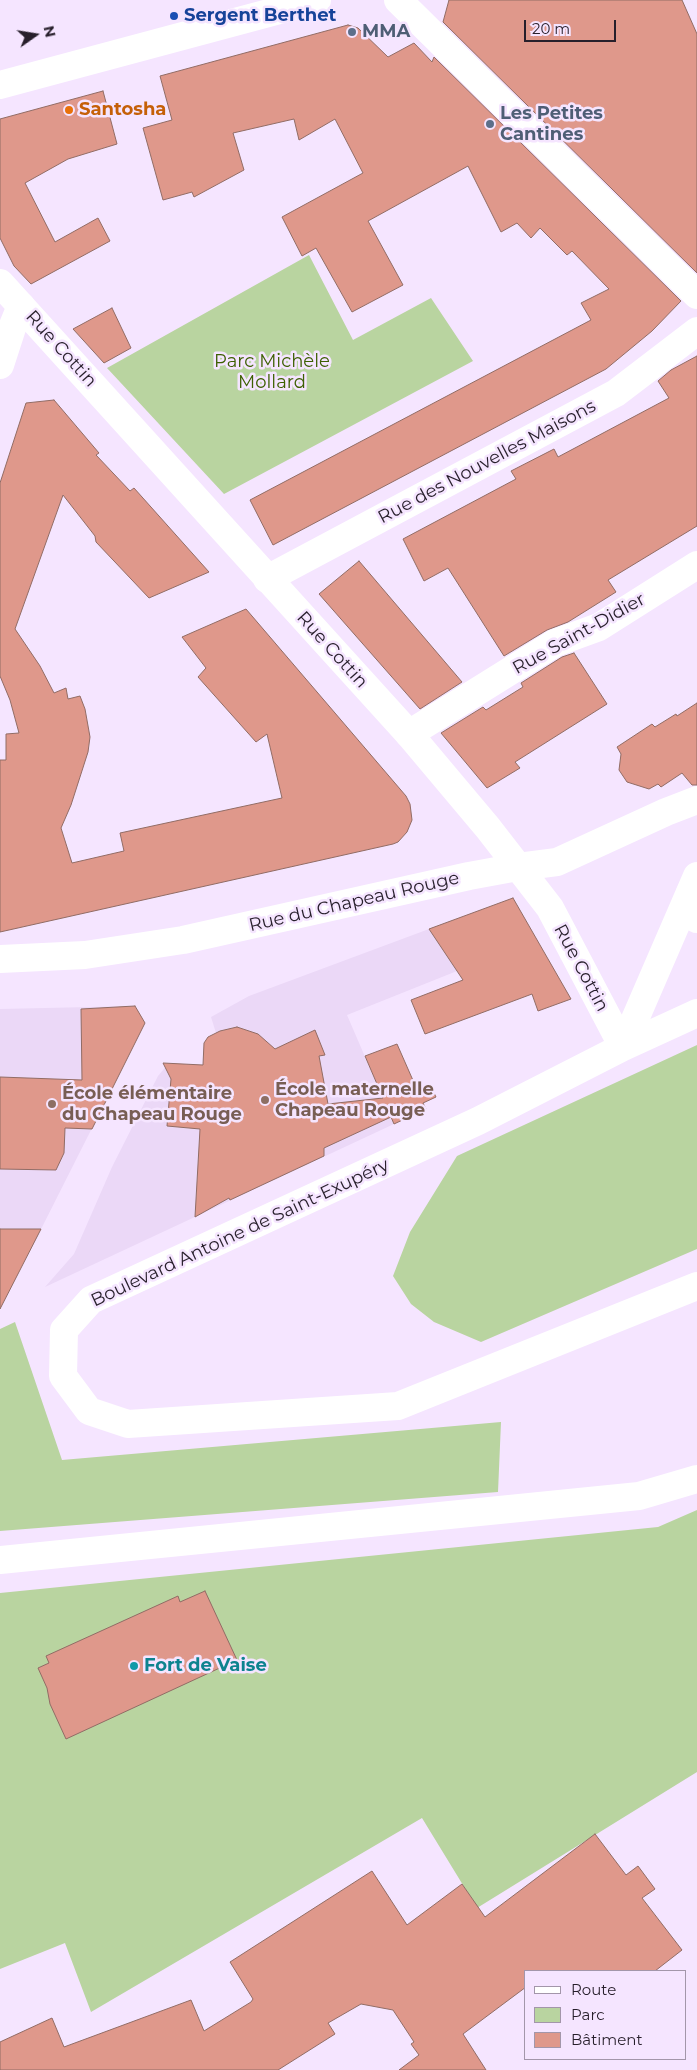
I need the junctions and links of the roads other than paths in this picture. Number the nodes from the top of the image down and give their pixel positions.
1 (317, 0) edge
2 (398, 0) edge
3 (0, 85) edge
4 (0, 283) edge
5 (697, 295) edge
6 (21, 306) junction
7 (697, 331) edge
8 (0, 365) edge
9 (697, 565) edge
10 (267, 579) junction
11 (409, 734) junction
12 (697, 800) edge
13 (518, 866) junction
14 (693, 884) edge
15 (697, 919) edge
16 (0, 959) edge
17 (697, 1014) edge
18 (623, 1047) junction
19 (697, 1286) edge
20 (697, 1479) edge
21 (0, 1560) edge

1 - 3 street
2 - 5 street
4 - 6 street, Rue Cottin
6 - 8 street
6 - 10 street, Rue Cottin
7 - 10 street, Rue des Nouvelles Maisons
9 - 11 street, Rue Saint-Didier
10 - 11 street, Rue Cottin
11 - 13 street, Rue Cottin
12 - 13 street, Rue du Chapeau Rouge
13 - 16 street, Rue du Chapeau Rouge
13 - 18 street, Rue Cottin
14 - 15 street
14 - 18 street
17 - 18 street, Boulevard Antoine de Saint-Exupéry
18 - 19 street, Boulevard Antoine de Saint-Exupéry
20 - 21 street

